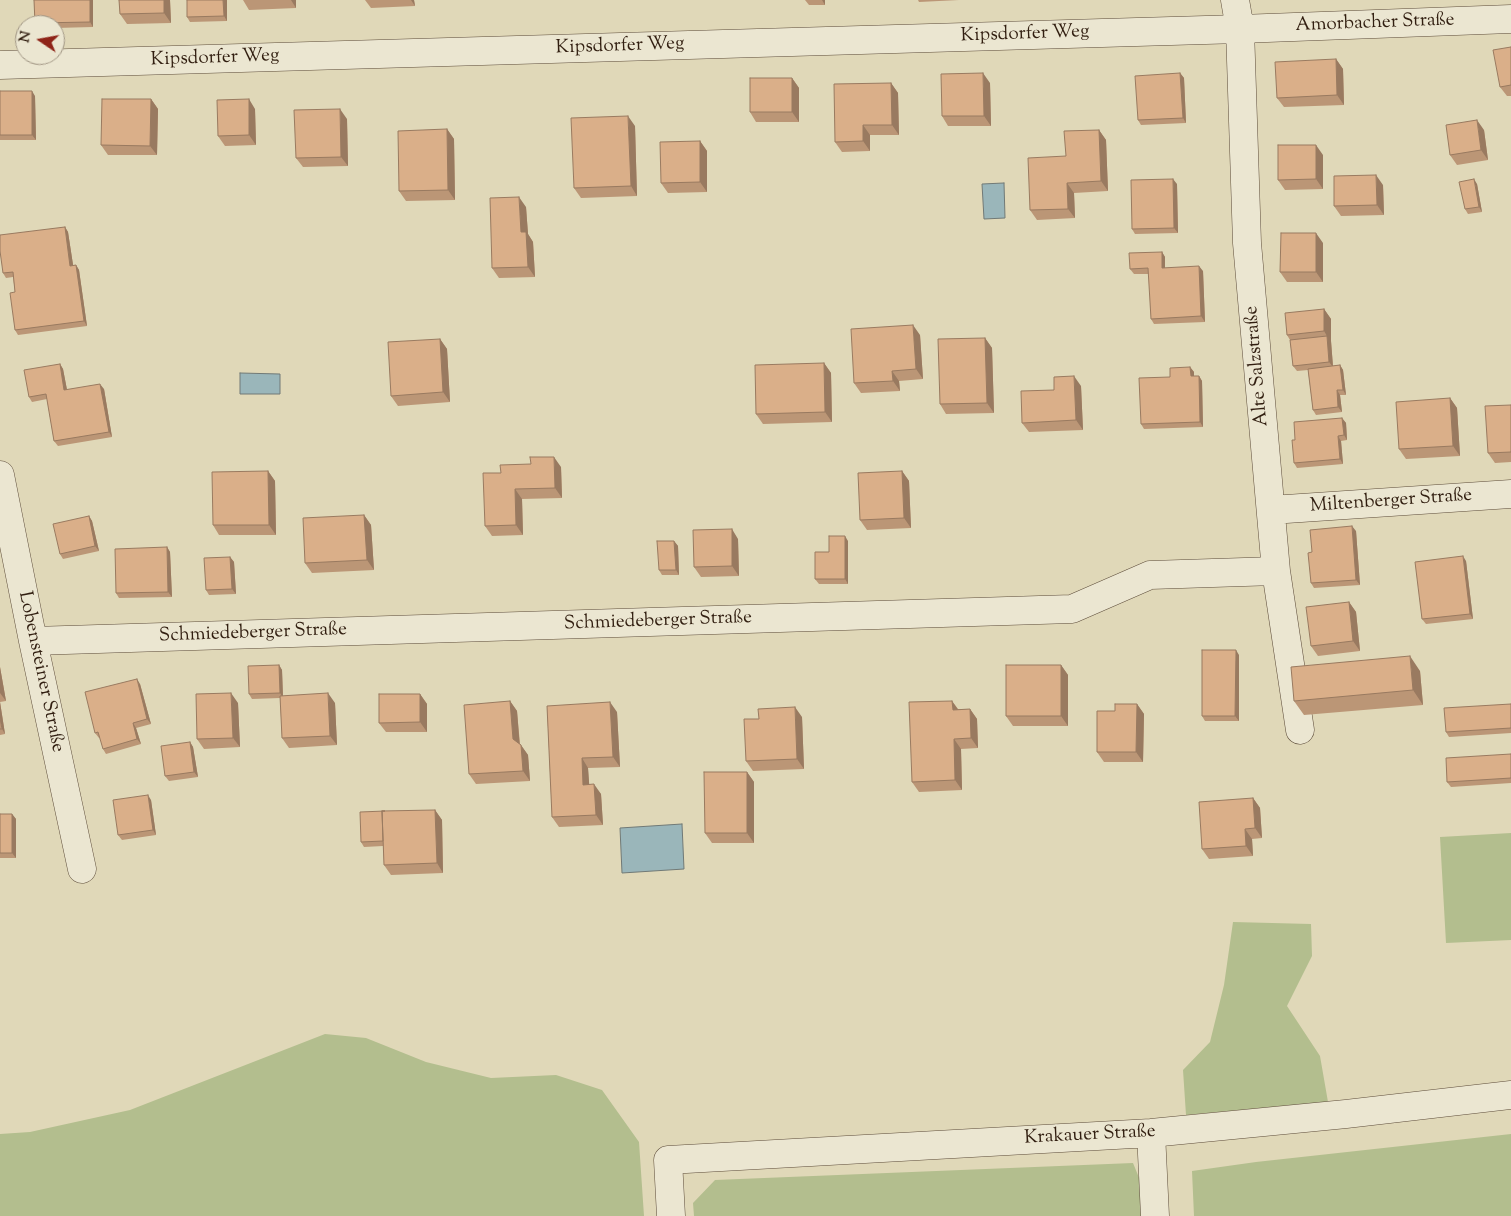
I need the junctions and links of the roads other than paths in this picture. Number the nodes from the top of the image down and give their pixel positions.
1 (1235, 0) edge
2 (1511, 19) edge
3 (1240, 29) junction
4 (0, 65) edge
5 (0, 475) edge
6 (1511, 494) edge
7 (1271, 510) junction
8 (1276, 571) junction
9 (33, 641) junction
10 (1300, 730) dead end
11 (82, 869) dead end
12 (1511, 1095) edge
13 (1151, 1132) junction
14 (671, 1216) edge
15 (1155, 1216) edge

1 - 3 street, Alte Salzstraße
2 - 3 street, Amorbacher Straße
3 - 4 street, Kipsdorfer Weg
3 - 7 street, Alte Salzstraße
5 - 9 street, Lobensteiner Straße
6 - 7 street, Miltenberger Straße
7 - 8 street, Alte Salzstraße
8 - 9 street, Schmiedeberger Straße
8 - 10 street, Alte Salzstraße
9 - 11 street, Lobensteiner Straße
12 - 13 street, Krakauer Straße
13 - 14 street, Krakauer Straße
13 - 15 street

